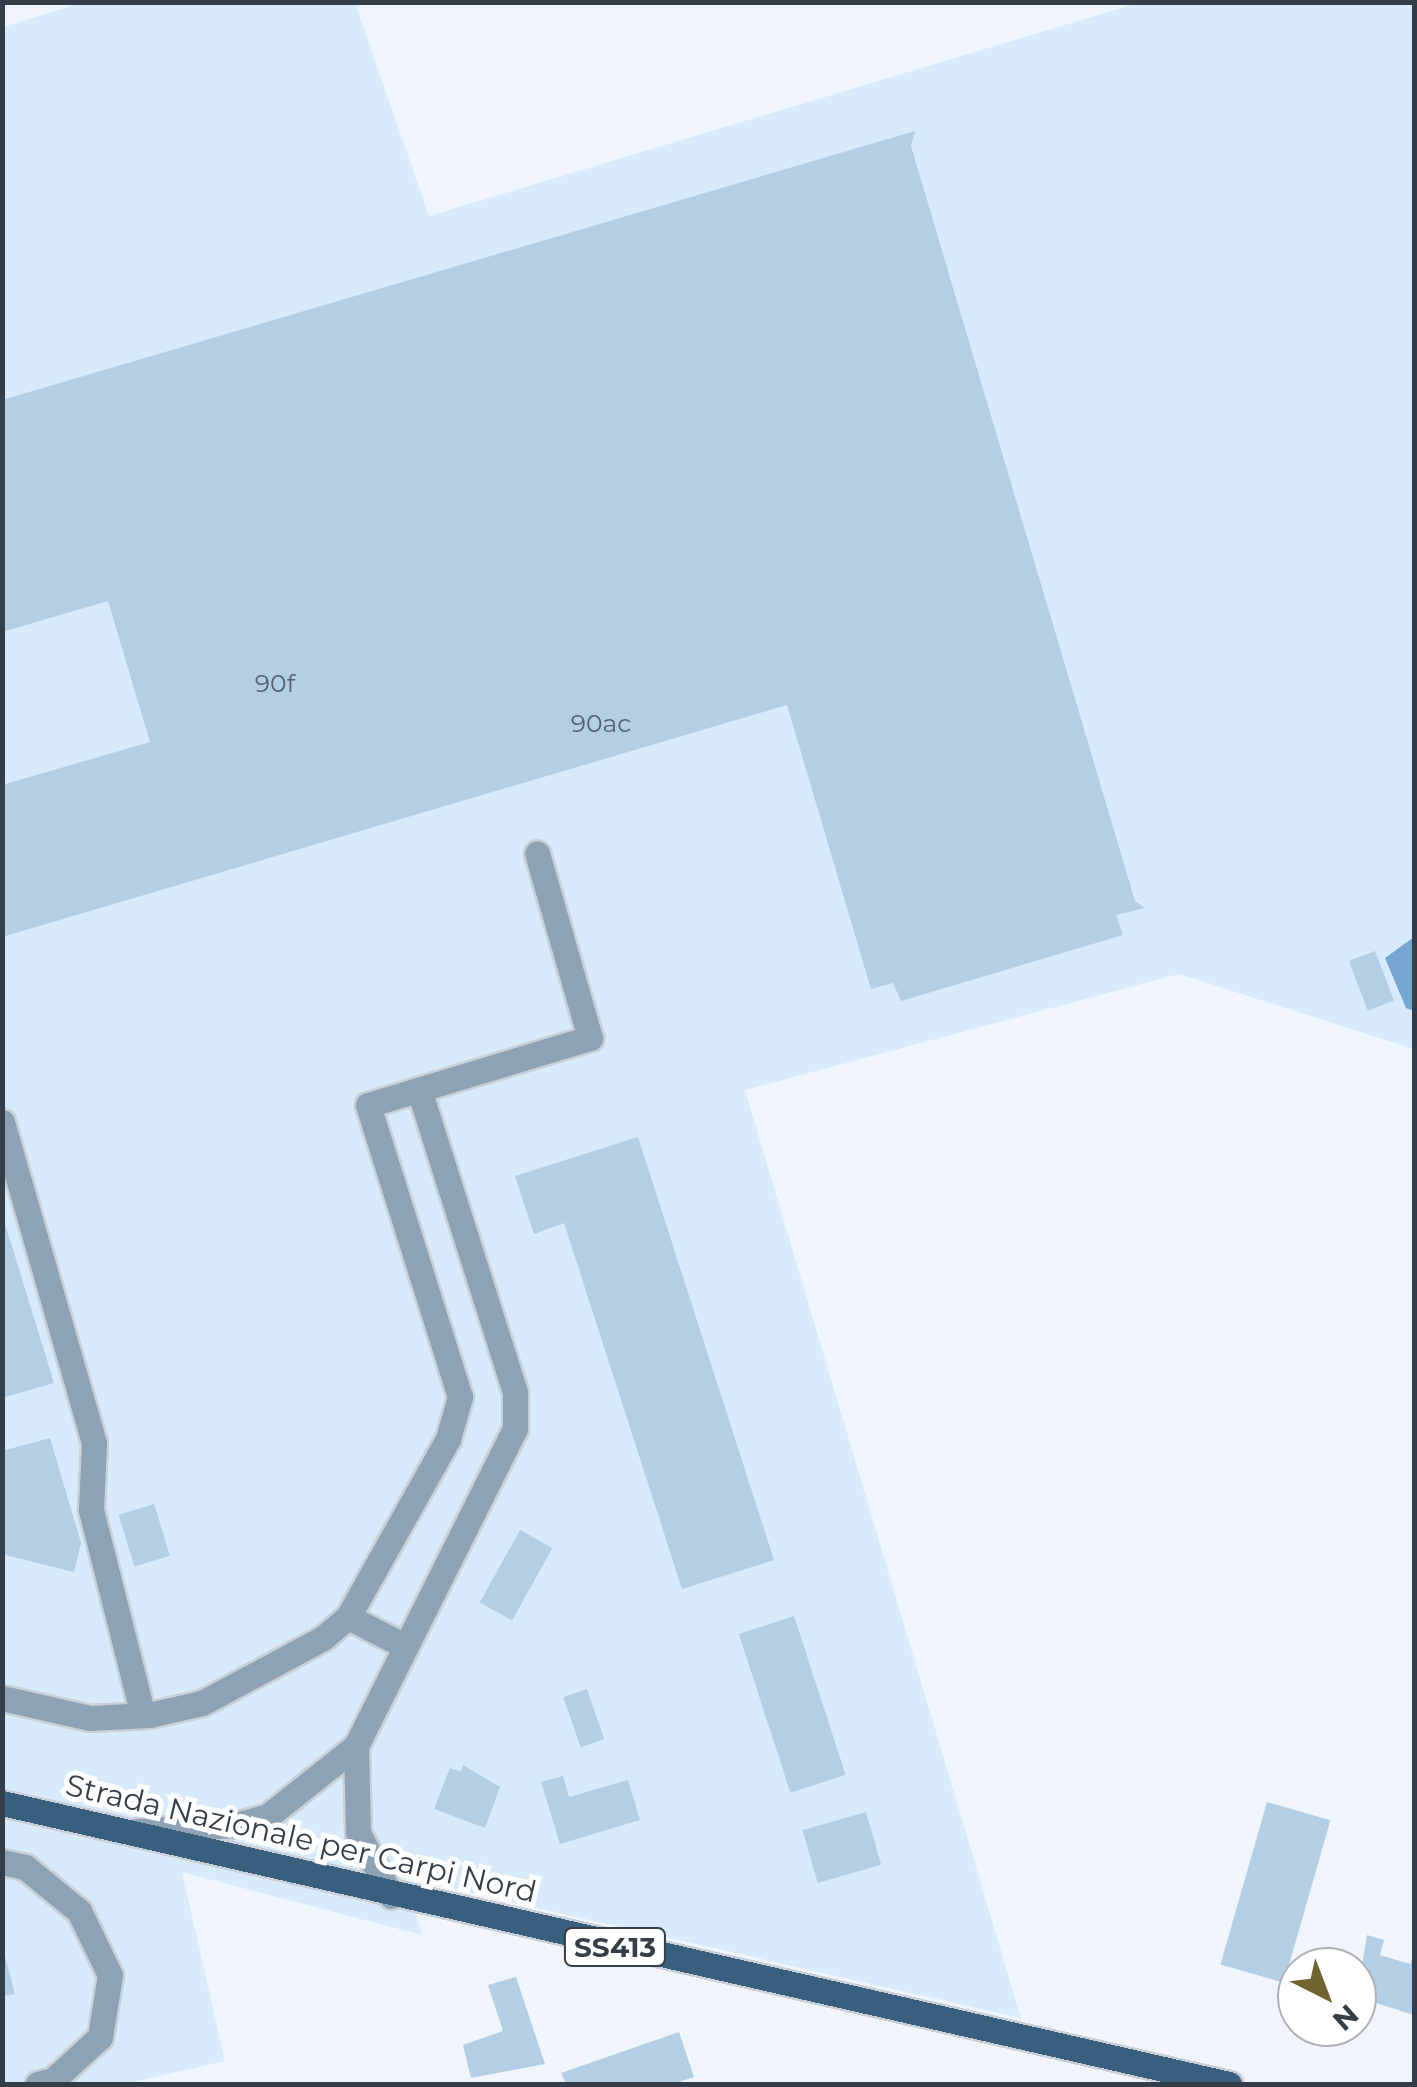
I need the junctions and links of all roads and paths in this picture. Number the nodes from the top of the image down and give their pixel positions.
1 (538, 852) dead end
2 (419, 1090) junction
3 (2, 1122) edge
4 (348, 1617) junction
5 (402, 1645) junction
6 (2, 1698) edge
7 (143, 1715) junction
8 (356, 1746) junction
9 (2, 1802) edge
10 (137, 1831) junction
11 (2, 1862) edge
12 (391, 1896) junction
13 (38, 2084) edge
14 (1228, 2084) edge

1 - 2 lane
2 - 4 lane
2 - 5 lane
3 - 7 lane
4 - 5 lane
4 - 7 lane
5 - 8 lane
6 - 7 lane
8 - 10 lane
8 - 12 lane
9 - 10 main road, Strada Nazionale per Carpi Nord / SS413
10 - 12 main road, Strada Nazionale per Carpi Nord / SS413
11 - 13 lane
12 - 14 main road, Strada Nazionale per Carpi Nord / SS413

